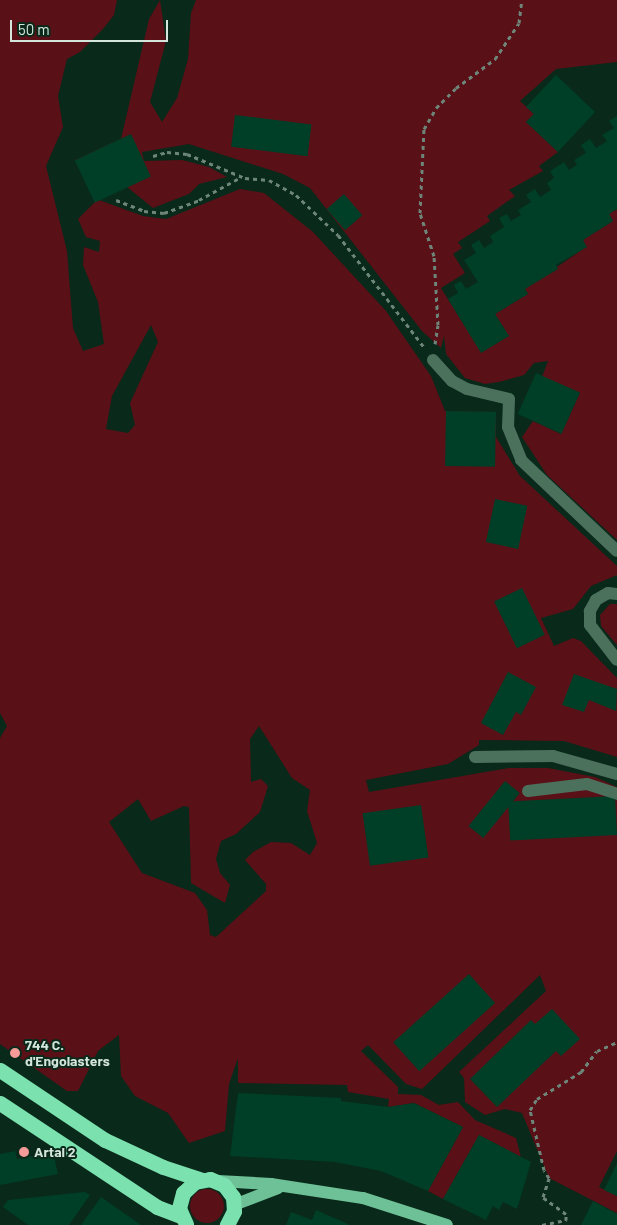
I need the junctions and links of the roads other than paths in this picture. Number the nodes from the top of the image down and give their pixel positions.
1 (433, 360) road end
2 (617, 551) edge
3 (617, 594) edge
4 (617, 660) edge
5 (475, 757) dead end
6 (617, 774) edge
7 (528, 790) dead end
8 (617, 794) edge
9 (0, 1070) edge
10 (0, 1103) edge
11 (202, 1180) junction
12 (218, 1181) junction
13 (306, 1188) junction
14 (234, 1205) junction
15 (184, 1221) edge
16 (229, 1224) edge
17 (447, 1225) edge

1 - 2 street
3 - 4 street
5 - 6 street
7 - 8 street
9 - 11 highway
10 - 15 highway
11 - 12 highway
11 - 15 highway
12 - 13 main road
12 - 14 highway
13 - 14 main road
13 - 17 main road
14 - 16 highway

